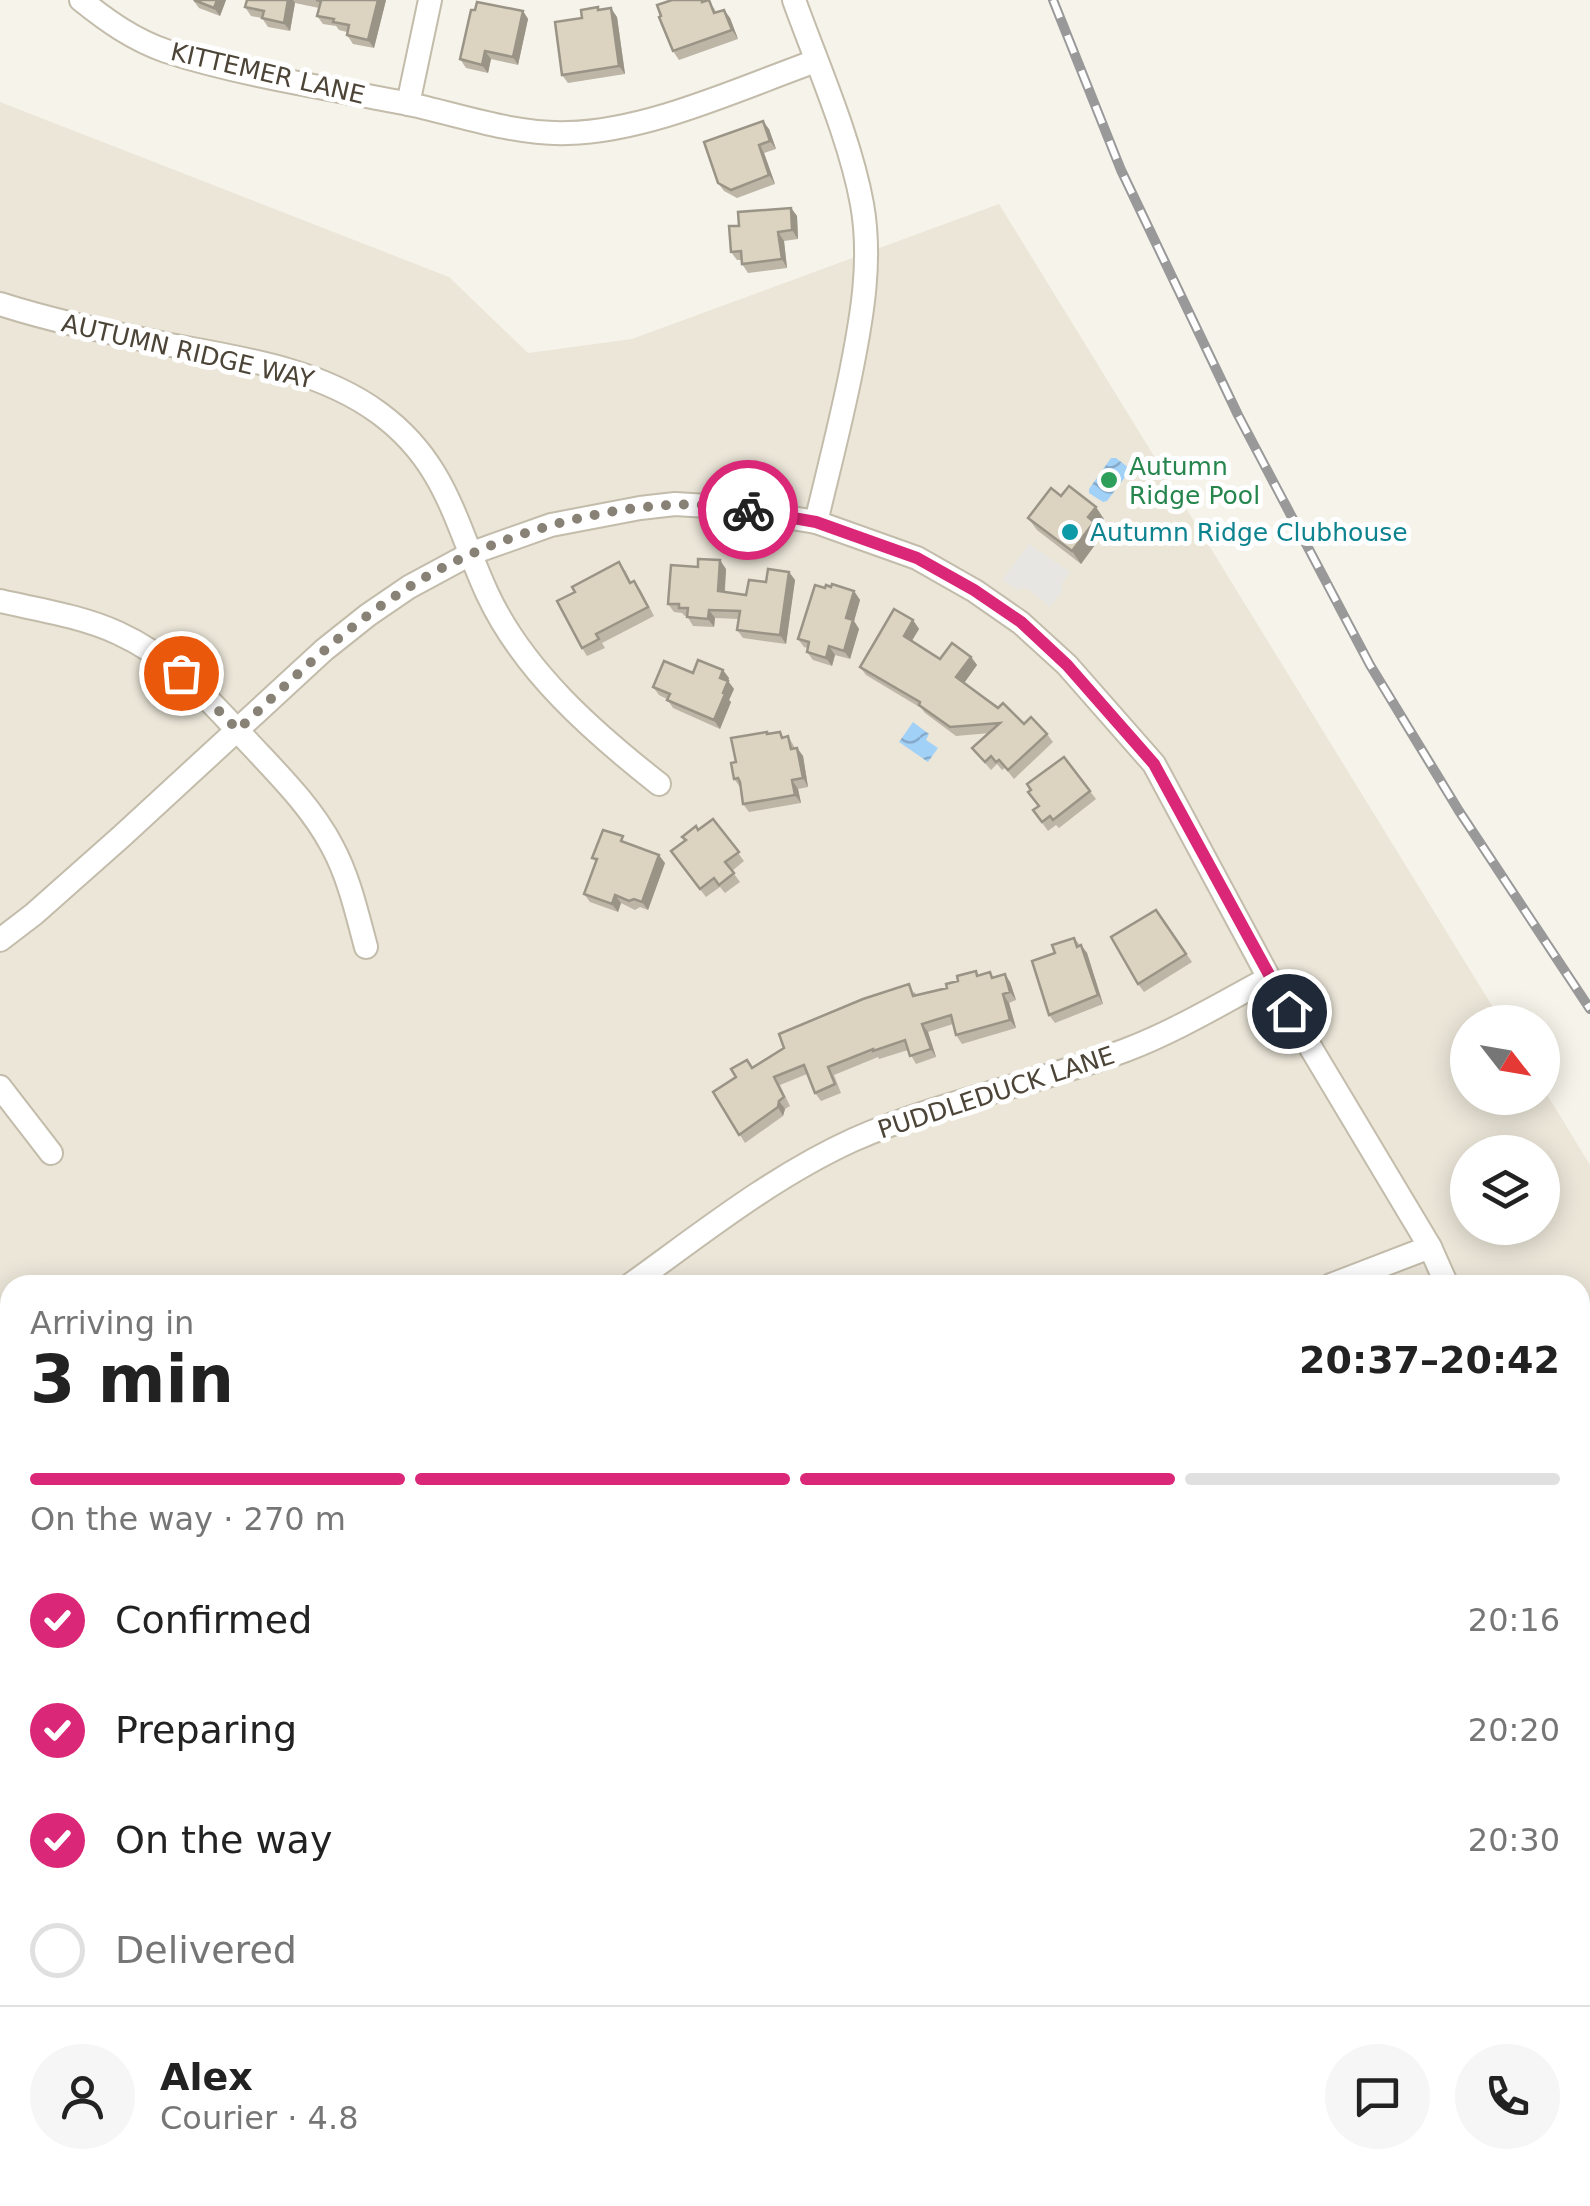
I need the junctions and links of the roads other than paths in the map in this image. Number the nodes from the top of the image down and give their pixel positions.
1 (82, 0) edge
2 (430, 0) edge
3 (794, 0) edge
4 (816, 61) junction
5 (408, 104) junction
6 (0, 304) edge
7 (816, 522) junction
8 (472, 553) junction
9 (0, 601) edge
10 (238, 730) junction
11 (659, 784) dead end
12 (0, 940) edge
13 (366, 947) dead end
14 (1269, 978) junction
15 (0, 1088) edge
16 (51, 1154) dead end
17 (1430, 1246) junction
18 (644, 1275) edge
19 (1356, 1275) edge
20 (1443, 1275) edge

1 - 5 street, KITTEMER LANE
2 - 5 street
3 - 4 street
4 - 5 street, KITTEMER LANE
4 - 7 street
6 - 8 street, AUTUMN RIDGE WAY
7 - 8 street
7 - 14 street
8 - 10 street
8 - 11 street, AUTUMN RIDGE WAY
9 - 10 street
10 - 12 street
10 - 13 street
14 - 17 street
14 - 18 street, PUDDLEDUCK LANE
15 - 16 street
17 - 19 street
17 - 20 street

